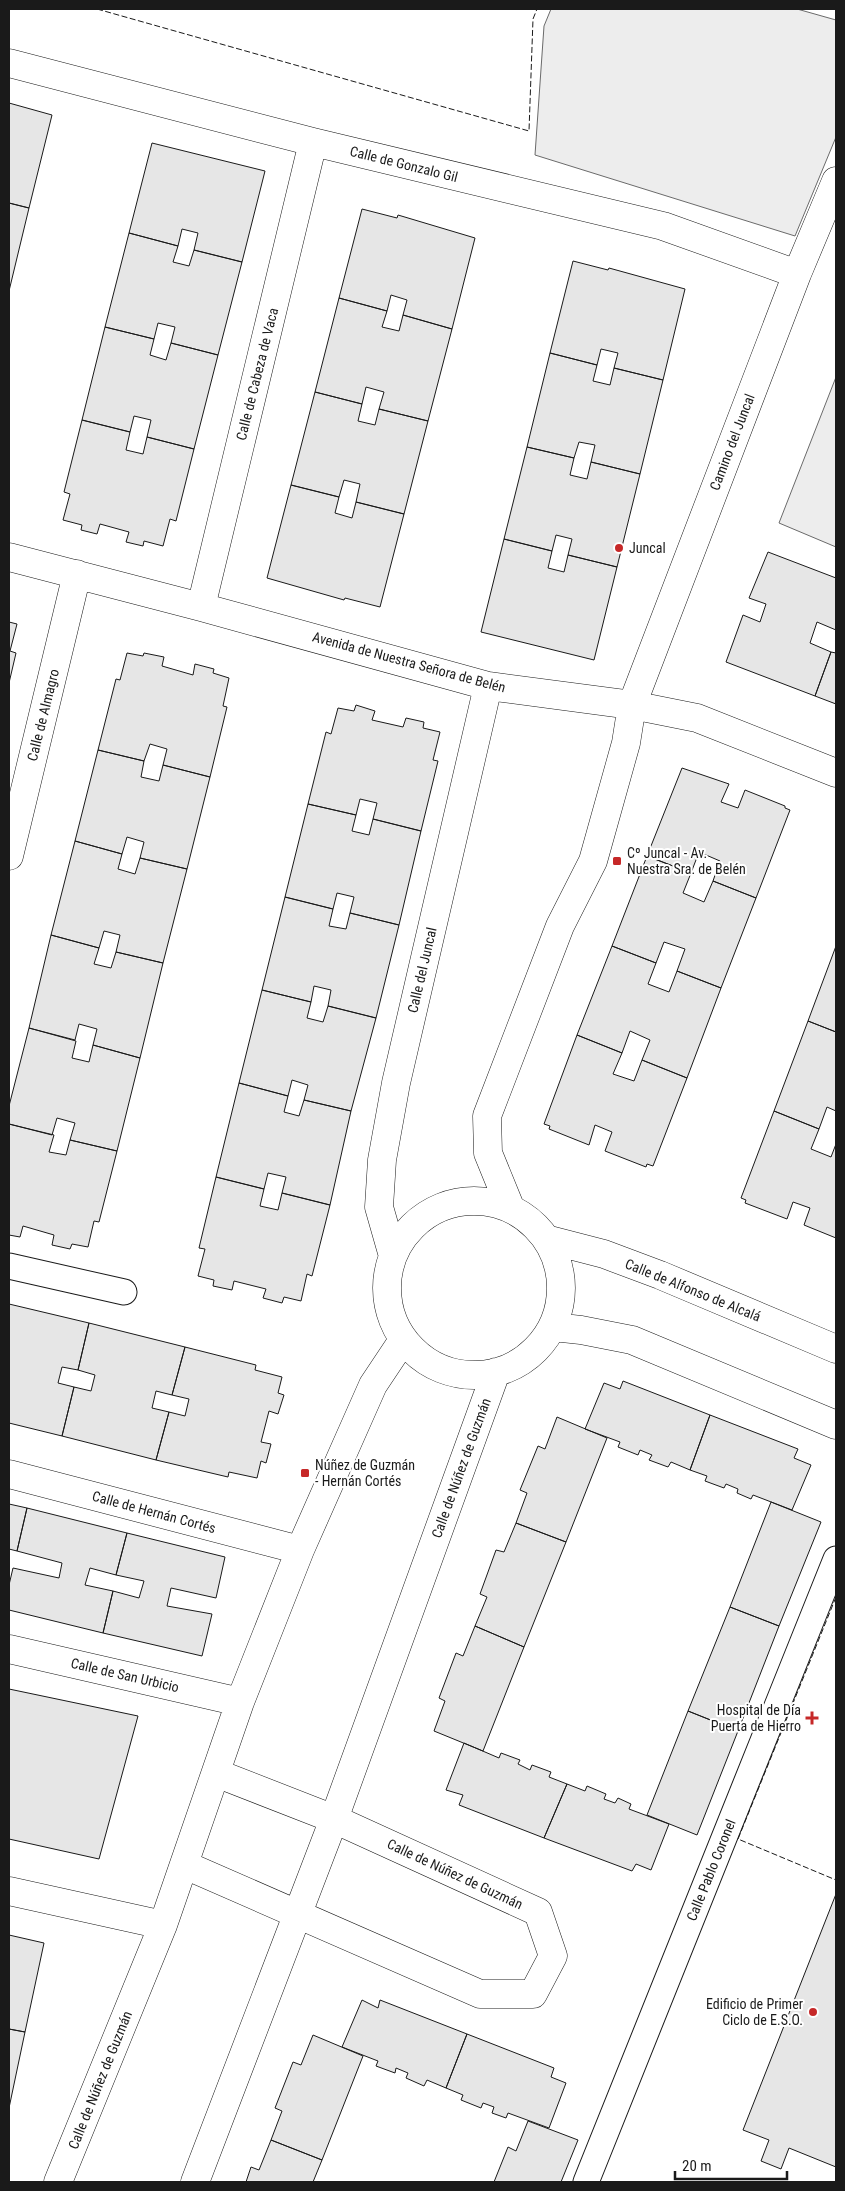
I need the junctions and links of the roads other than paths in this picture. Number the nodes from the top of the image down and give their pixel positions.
1 (9, 63) edge
2 (313, 142) junction
3 (836, 182) edge
4 (797, 274) junction
5 (9, 557) edge
6 (77, 574) junction
7 (201, 607) junction
8 (488, 686) junction
9 (632, 705) junction
10 (836, 773) edge
11 (9, 856) edge
12 (510, 1207) junction
13 (546, 1239) junction
14 (392, 1256) junction
15 (9, 1266) edge
16 (124, 1292) dead end
17 (553, 1327) junction
18 (403, 1340) junction
19 (836, 1349) edge
20 (496, 1372) junction
21 (836, 1425) edge
22 (9, 1474) edge
23 (300, 1550) junction
24 (836, 1559) edge
25 (9, 1648) edge
26 (240, 1702) junction
27 (216, 1773) junction
28 (334, 1819) junction
29 (184, 1865) junction
30 (9, 1890) edge
31 (297, 1914) junction
32 (163, 1925) junction
33 (58, 2182) edge
34 (195, 2182) edge
35 (586, 2182) edge

1 - 2 street, Calle de Gonzalo Gil
2 - 4 street, Calle de Gonzalo Gil
2 - 7 street, Calle de Cabeza de Vaca
3 - 4 street, Camino del Juncal
4 - 9 street, Camino del Juncal
5 - 6 street, Avenida de Nuestra Señora de Belén
6 - 7 street, Avenida de Nuestra Señora de Belén
6 - 11 street, Calle de Almagro
7 - 8 street, Avenida de Nuestra Señora de Belén
8 - 9 street, Avenida de Nuestra Señora de Belén
8 - 14 street, Calle del Juncal
9 - 10 street, Avenida de Nuestra Señora de Belén
9 - 12 street
12 - 13 street
12 - 14 street
13 - 17 street
13 - 19 street, Calle de Alfonso de Alcalá
14 - 18 street
15 - 16 street
17 - 20 street
17 - 21 street
18 - 20 street
18 - 23 street, Calle de Núñez de Guzmán
20 - 28 street, Calle de Núñez de Guzmán
22 - 23 street, Calle de Hernán Cortés
23 - 26 street, Calle de Núñez de Guzmán
24 - 35 street, Calle Pablo Coronel
25 - 26 street, Calle de San Urbicio
26 - 27 street, Calle de Núñez de Guzmán
27 - 28 street, Calle de Núñez de Guzmán
27 - 29 street, Calle de Núñez de Guzmán
28 - 31 street, Calle de Núñez de Guzmán
28 - 31 street, Calle de Núñez de Guzmán
29 - 31 street, Calle de Núñez de Guzmán
29 - 32 street, Calle de Núñez de Guzmán
30 - 32 street
31 - 34 street, Calle de Núñez de Guzmán
32 - 33 street, Calle de Núñez de Guzmán

